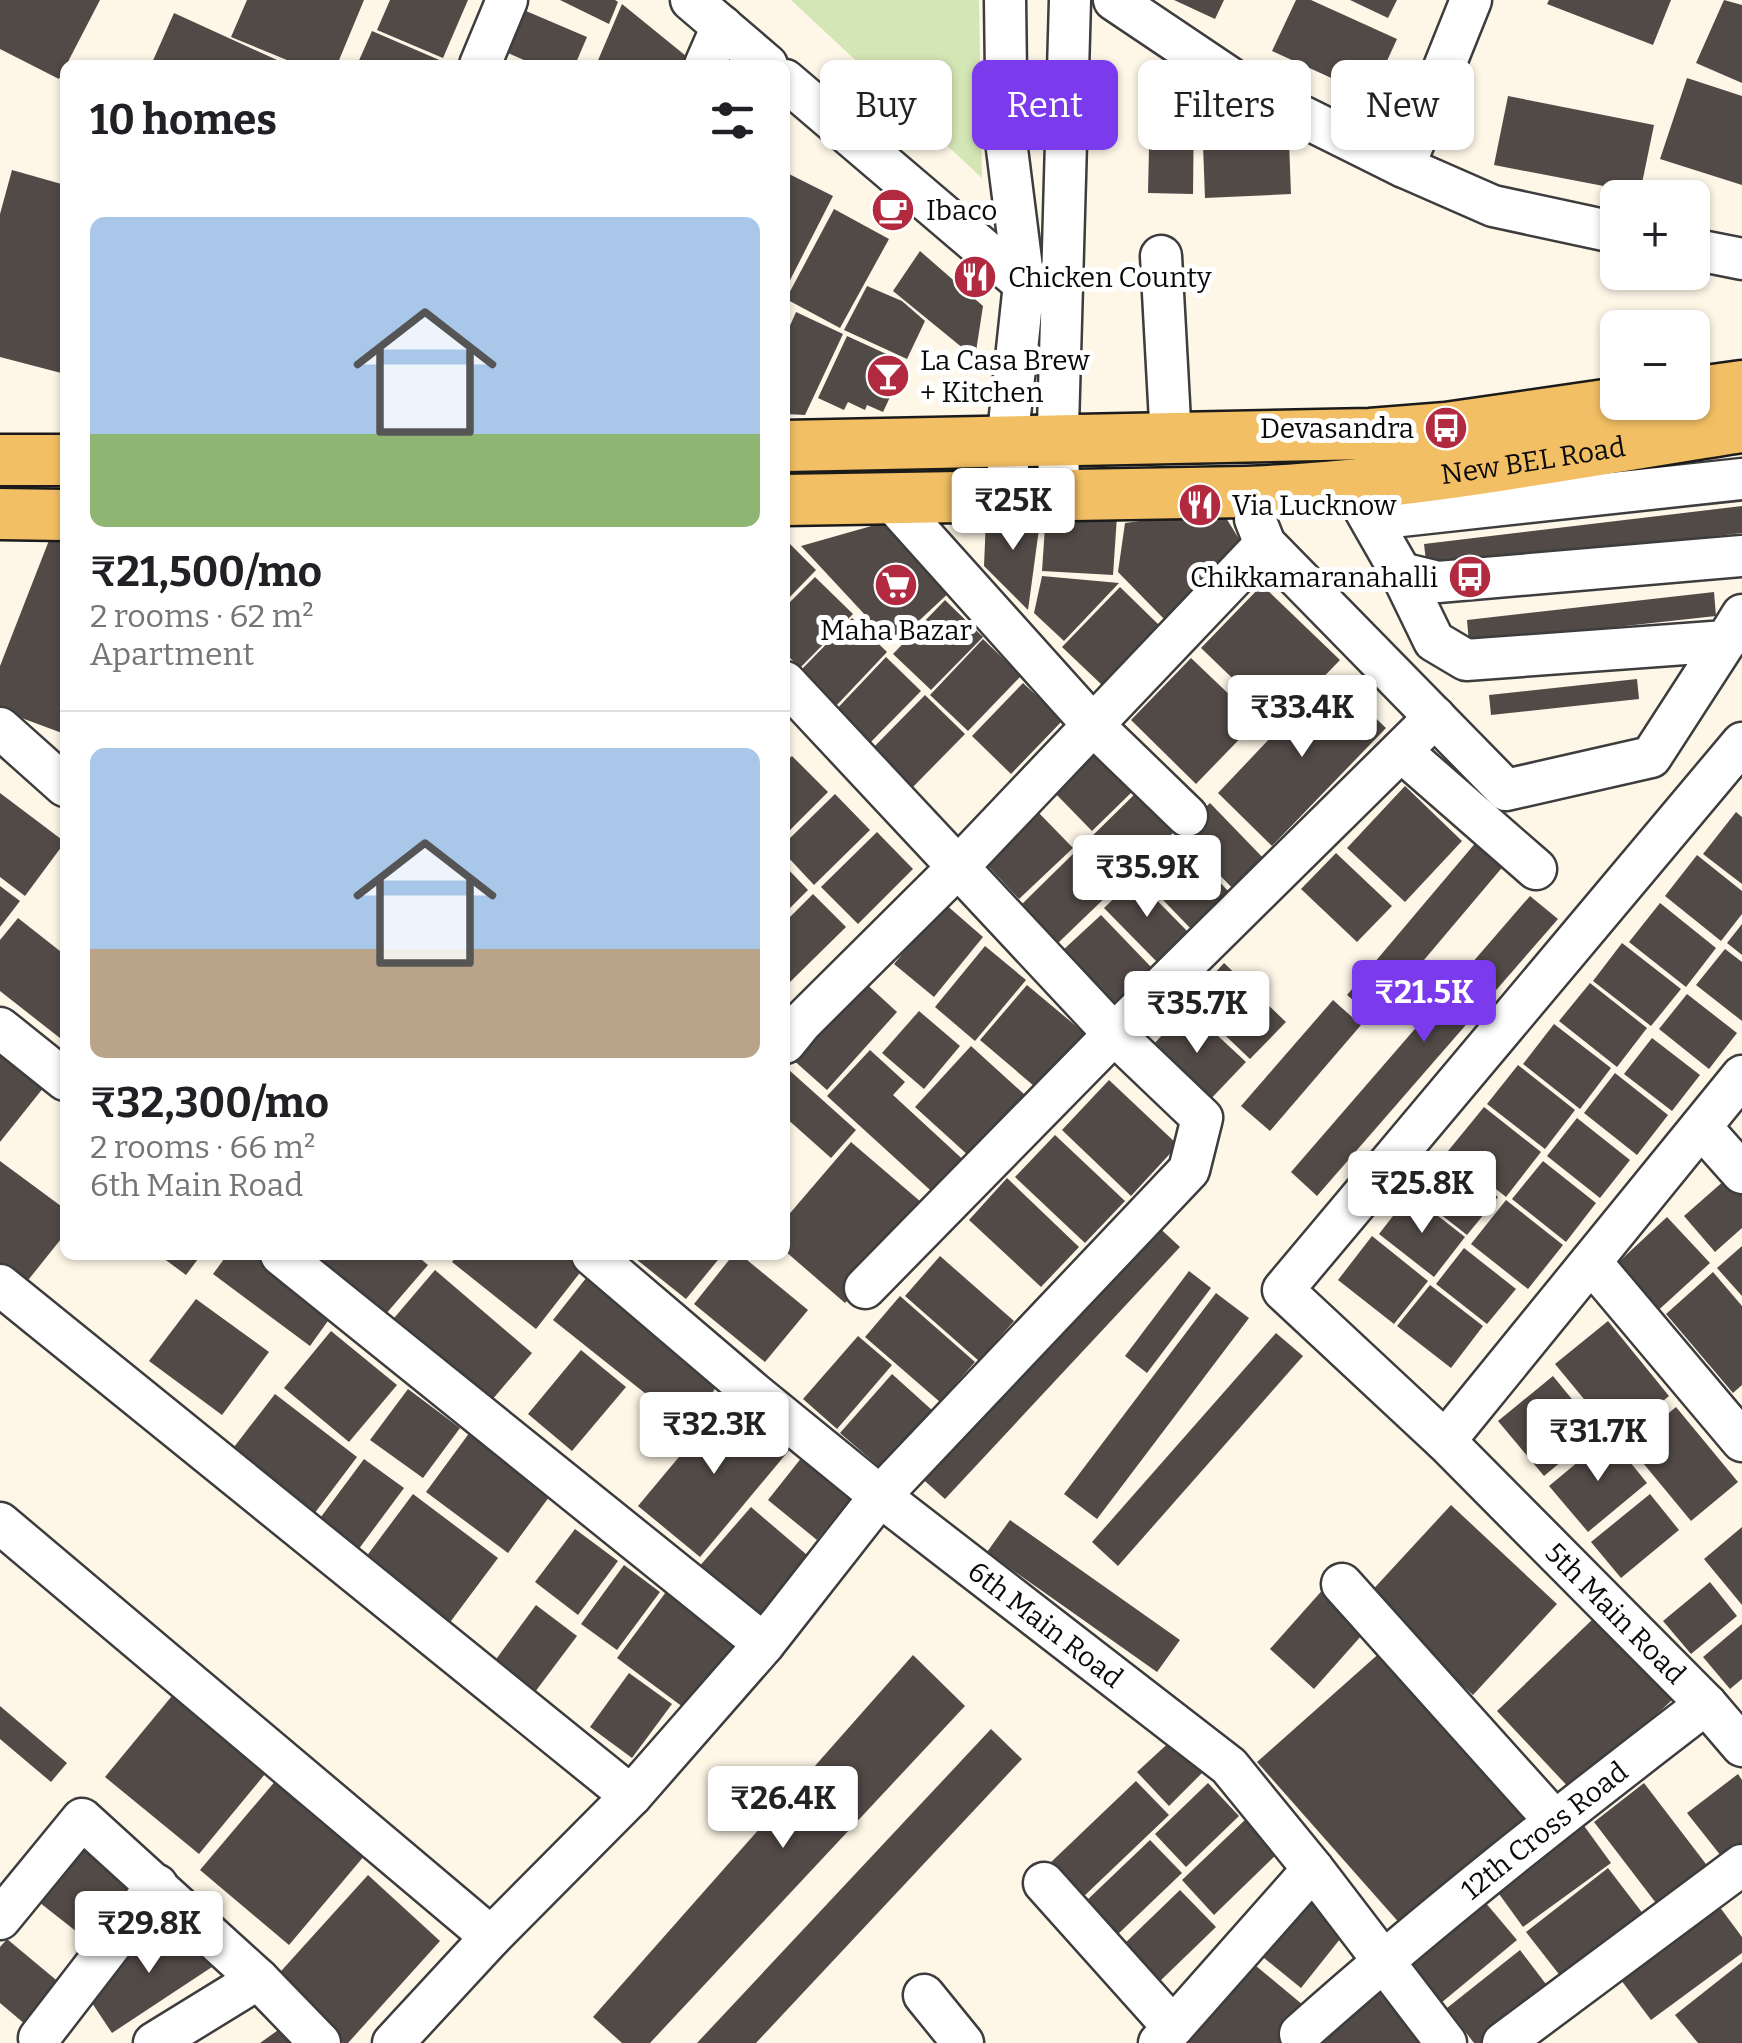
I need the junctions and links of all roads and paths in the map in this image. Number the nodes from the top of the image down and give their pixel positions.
1 (507, 0) edge
2 (691, 0) edge
3 (1005, 0) edge
4 (1070, 0) edge
5 (1114, 0) edge
6 (1471, 0) edge
7 (722, 26) junction
8 (482, 60) edge
9 (707, 60) edge
10 (761, 60) edge
11 (790, 84) edge
12 (1404, 167) junction
13 (1600, 229) edge
14 (1710, 253) edge
15 (1161, 256) dead end
16 (1742, 259) edge
17 (1024, 284) junction
18 (1062, 316) junction
19 (1742, 386) edge
20 (1710, 390) edge
21 (1600, 406) edge
22 (1742, 427) edge
23 (1172, 440) junction
24 (1059, 442) junction
25 (1006, 443) junction
26 (790, 446) edge
27 (0, 460) edge
28 (60, 460) edge
29 (1742, 480) edge
30 (1350, 491) junction
31 (1245, 492) junction
32 (1009, 496) junction
33 (1059, 496) junction
34 (889, 498) junction
35 (790, 500) edge
36 (0, 514) edge
37 (60, 516) edge
38 (1266, 544) junction
39 (1742, 556) edge
40 (1401, 572) junction
41 (1734, 628) edge
42 (790, 687) edge
43 (1435, 717) junction
44 (1092, 724) junction
45 (0, 728) edge
46 (1742, 743) edge
47 (1401, 751) junction
48 (60, 782) edge
49 (1187, 816) dead end
50 (957, 868) junction
51 (1536, 869) dead end
52 (791, 1024) edge
53 (0, 1028) edge
54 (1114, 1034) junction
55 (60, 1076) edge
56 (1742, 1076) edge
57 (1701, 1127) junction
58 (1742, 1172) edge
59 (287, 1260) edge
60 (598, 1260) edge
61 (1591, 1262) junction
62 (0, 1285) edge
63 (865, 1288) dead end
64 (1445, 1441) junction
65 (1742, 1442) edge
66 (880, 1496) junction
67 (0, 1524) edge
68 (1342, 1584) dead end
69 (764, 1644) junction
70 (1706, 1704) junction
71 (1742, 1746) edge
72 (631, 1796) junction
73 (1554, 1820) junction
74 (1742, 1866) edge
75 (1313, 1869) junction
76 (1044, 1883) dead end
77 (157, 1885) junction
78 (0, 1919) edge
79 (491, 1938) junction
80 (1383, 1960) junction
81 (258, 1979) junction
82 (924, 1995) dead end
83 (1300, 2034) dead end
84 (1166, 2035) edge
85 (39, 2038) dead end
86 (154, 2043) edge
87 (320, 2043) edge
88 (393, 2043) edge
89 (962, 2043) edge
90 (1446, 2043) edge
91 (1502, 2043) edge

1 - 8 street
2 - 7 street
3 - 17 street
4 - 18 street
5 - 12 street
6 - 12 street
7 - 9 street
7 - 10 street
11 - 17 street
12 - 13 street
14 - 16 street
15 - 23 street
17 - 18 street
17 - 25 street
18 - 24 street
19 - 20 main road
21 - 23 main road, New BEL Road
22 - 30 main road, New BEL Road
23 - 24 main road, New BEL Road
24 - 25 main road, New BEL Road
24 - 33 street
25 - 26 main road, New BEL Road
25 - 32 street
27 - 28 main road
29 - 30 street
30 - 31 main road, New BEL Road
30 - 40 street
31 - 33 main road, New BEL Road
31 - 38 street
32 - 33 main road, New BEL Road
32 - 34 main road, New BEL Road
34 - 35 main road, New BEL Road
34 - 44 street
36 - 37 main road
38 - 43 street
38 - 44 street
39 - 40 street
40 - 41 street
41 - 43 street
42 - 50 street
43 - 47 street
44 - 49 street
44 - 50 street
45 - 48 street
46 - 64 street, 5th Main Road
47 - 51 street
47 - 54 street
50 - 52 street
50 - 54 street
53 - 55 street
54 - 63 street
54 - 66 street
56 - 57 street
57 - 58 street
57 - 61 street
59 - 69 street
60 - 66 street, 6th Main Road
61 - 64 street
61 - 65 street
62 - 72 street
64 - 70 street, 5th Main Road
66 - 69 street
66 - 75 street, 6th Main Road
67 - 79 street
68 - 73 street
69 - 72 street
70 - 71 street, 5th Main Road
70 - 73 street, 12th Cross Road
72 - 79 street
73 - 80 street, 12th Cross Road
74 - 91 street
75 - 80 street, 6th Main Road
75 - 84 street
76 - 84 street
77 - 78 street
77 - 81 street
77 - 85 street
79 - 88 street
80 - 83 street, 12th Cross Road
80 - 90 street, 6th Main Road
81 - 86 street
81 - 87 street
82 - 89 street

